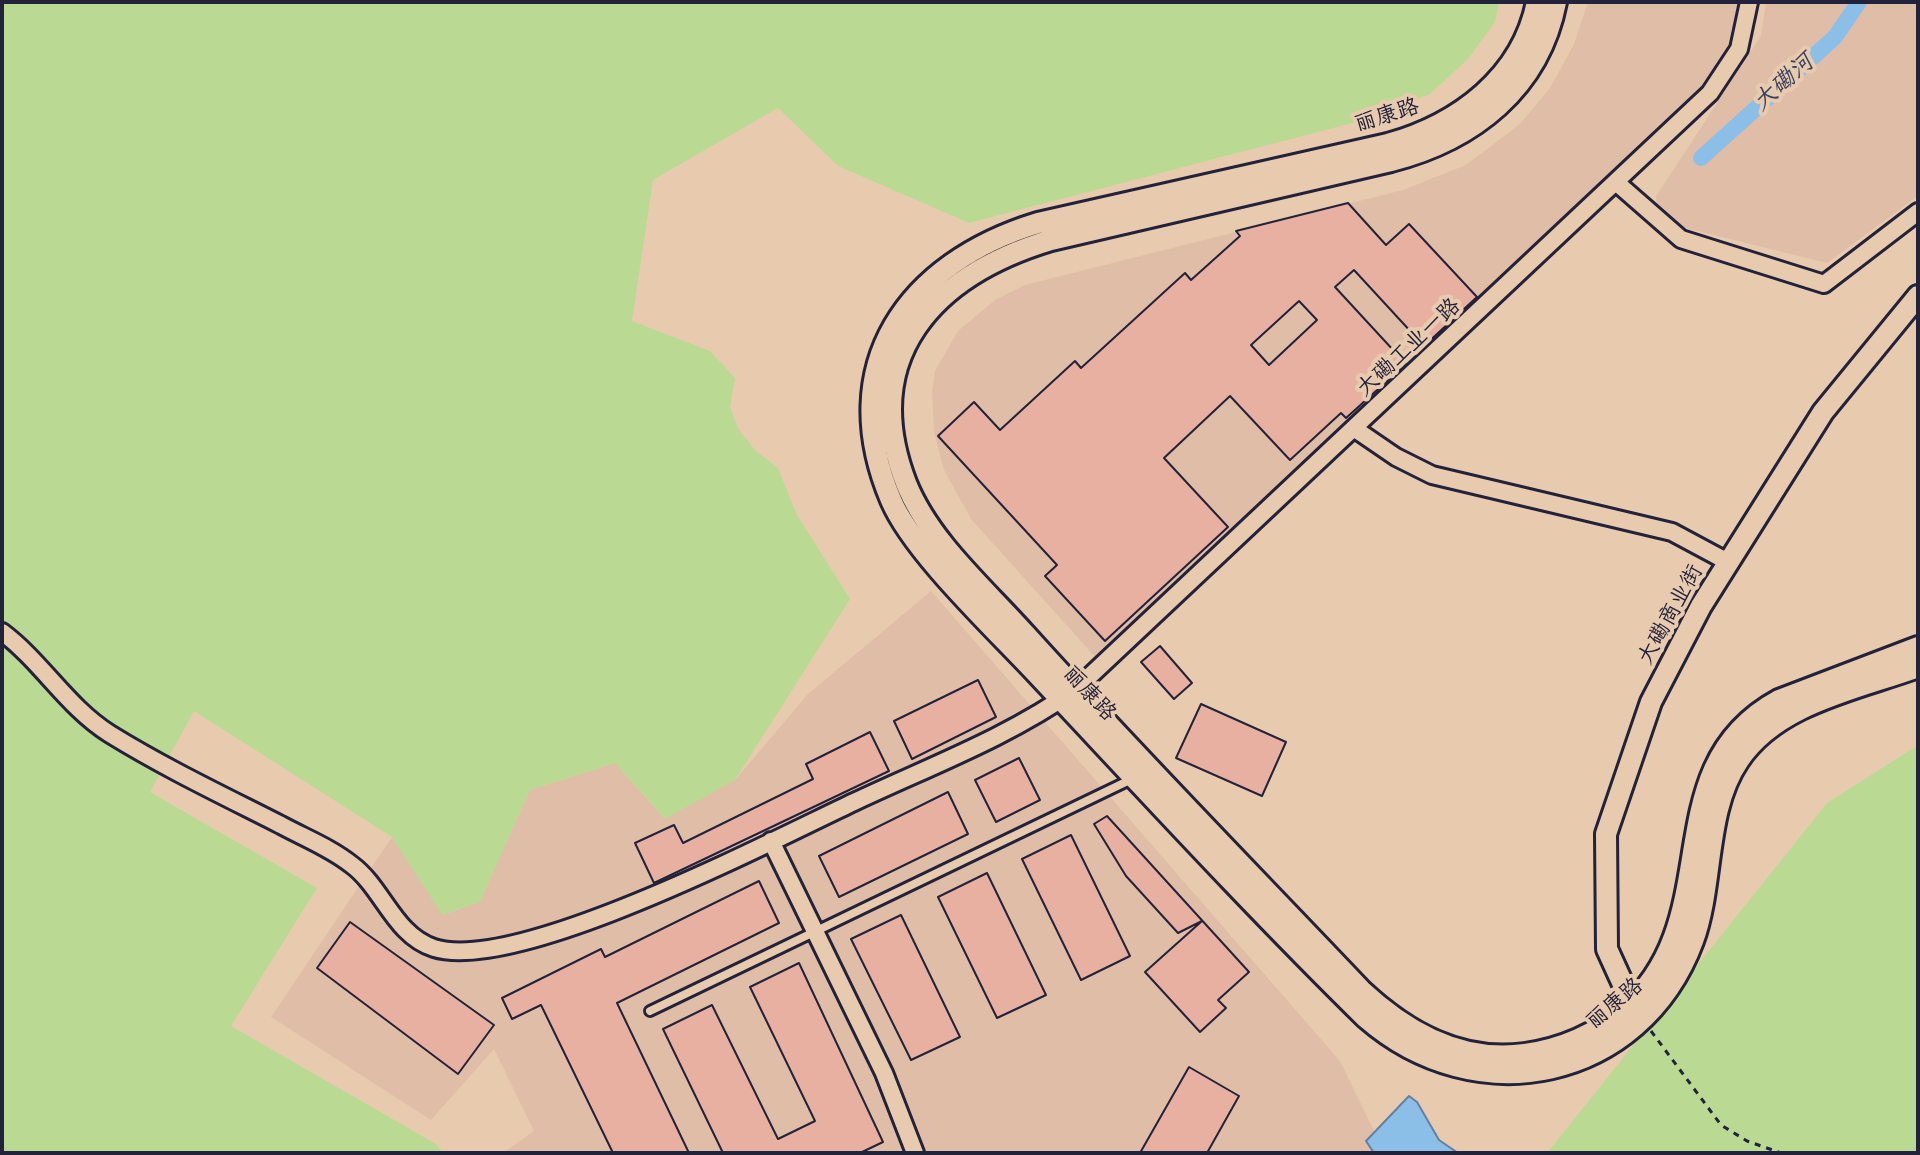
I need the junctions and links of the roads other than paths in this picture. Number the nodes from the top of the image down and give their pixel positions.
1 (1537, 2) edge
2 (1556, 2) edge
3 (1749, 2) edge
4 (1617, 183) junction
5 (1918, 212) edge
6 (1918, 296) edge
7 (1355, 429) junction
8 (1728, 562) junction
9 (2, 632) edge
10 (1918, 647) edge
11 (1918, 667) edge
12 (1068, 694) junction
13 (1135, 778) junction
14 (771, 841) junction
15 (816, 932) junction
16 (650, 1011) dead end
17 (1637, 1011) junction
18 (915, 1153) edge

1 - 12 street, 丽康路
2 - 12 street, 丽康路
3 - 4 street, 大磡工业一路
4 - 5 street
4 - 7 street, 大磡工业一路
6 - 8 street, 大磡商业街
7 - 8 street
7 - 12 street, 大磡工业一路
8 - 17 street, 大磡商业街
9 - 14 street, 大磡工业一路
10 - 17 street, 丽康路
11 - 17 street, 丽康路
12 - 13 street, 丽康路
12 - 14 street, 大磡工业一路
12 - 17 street, 丽康路
13 - 15 lane
13 - 17 street, 丽康路
14 - 15 street
15 - 16 lane
15 - 18 street

